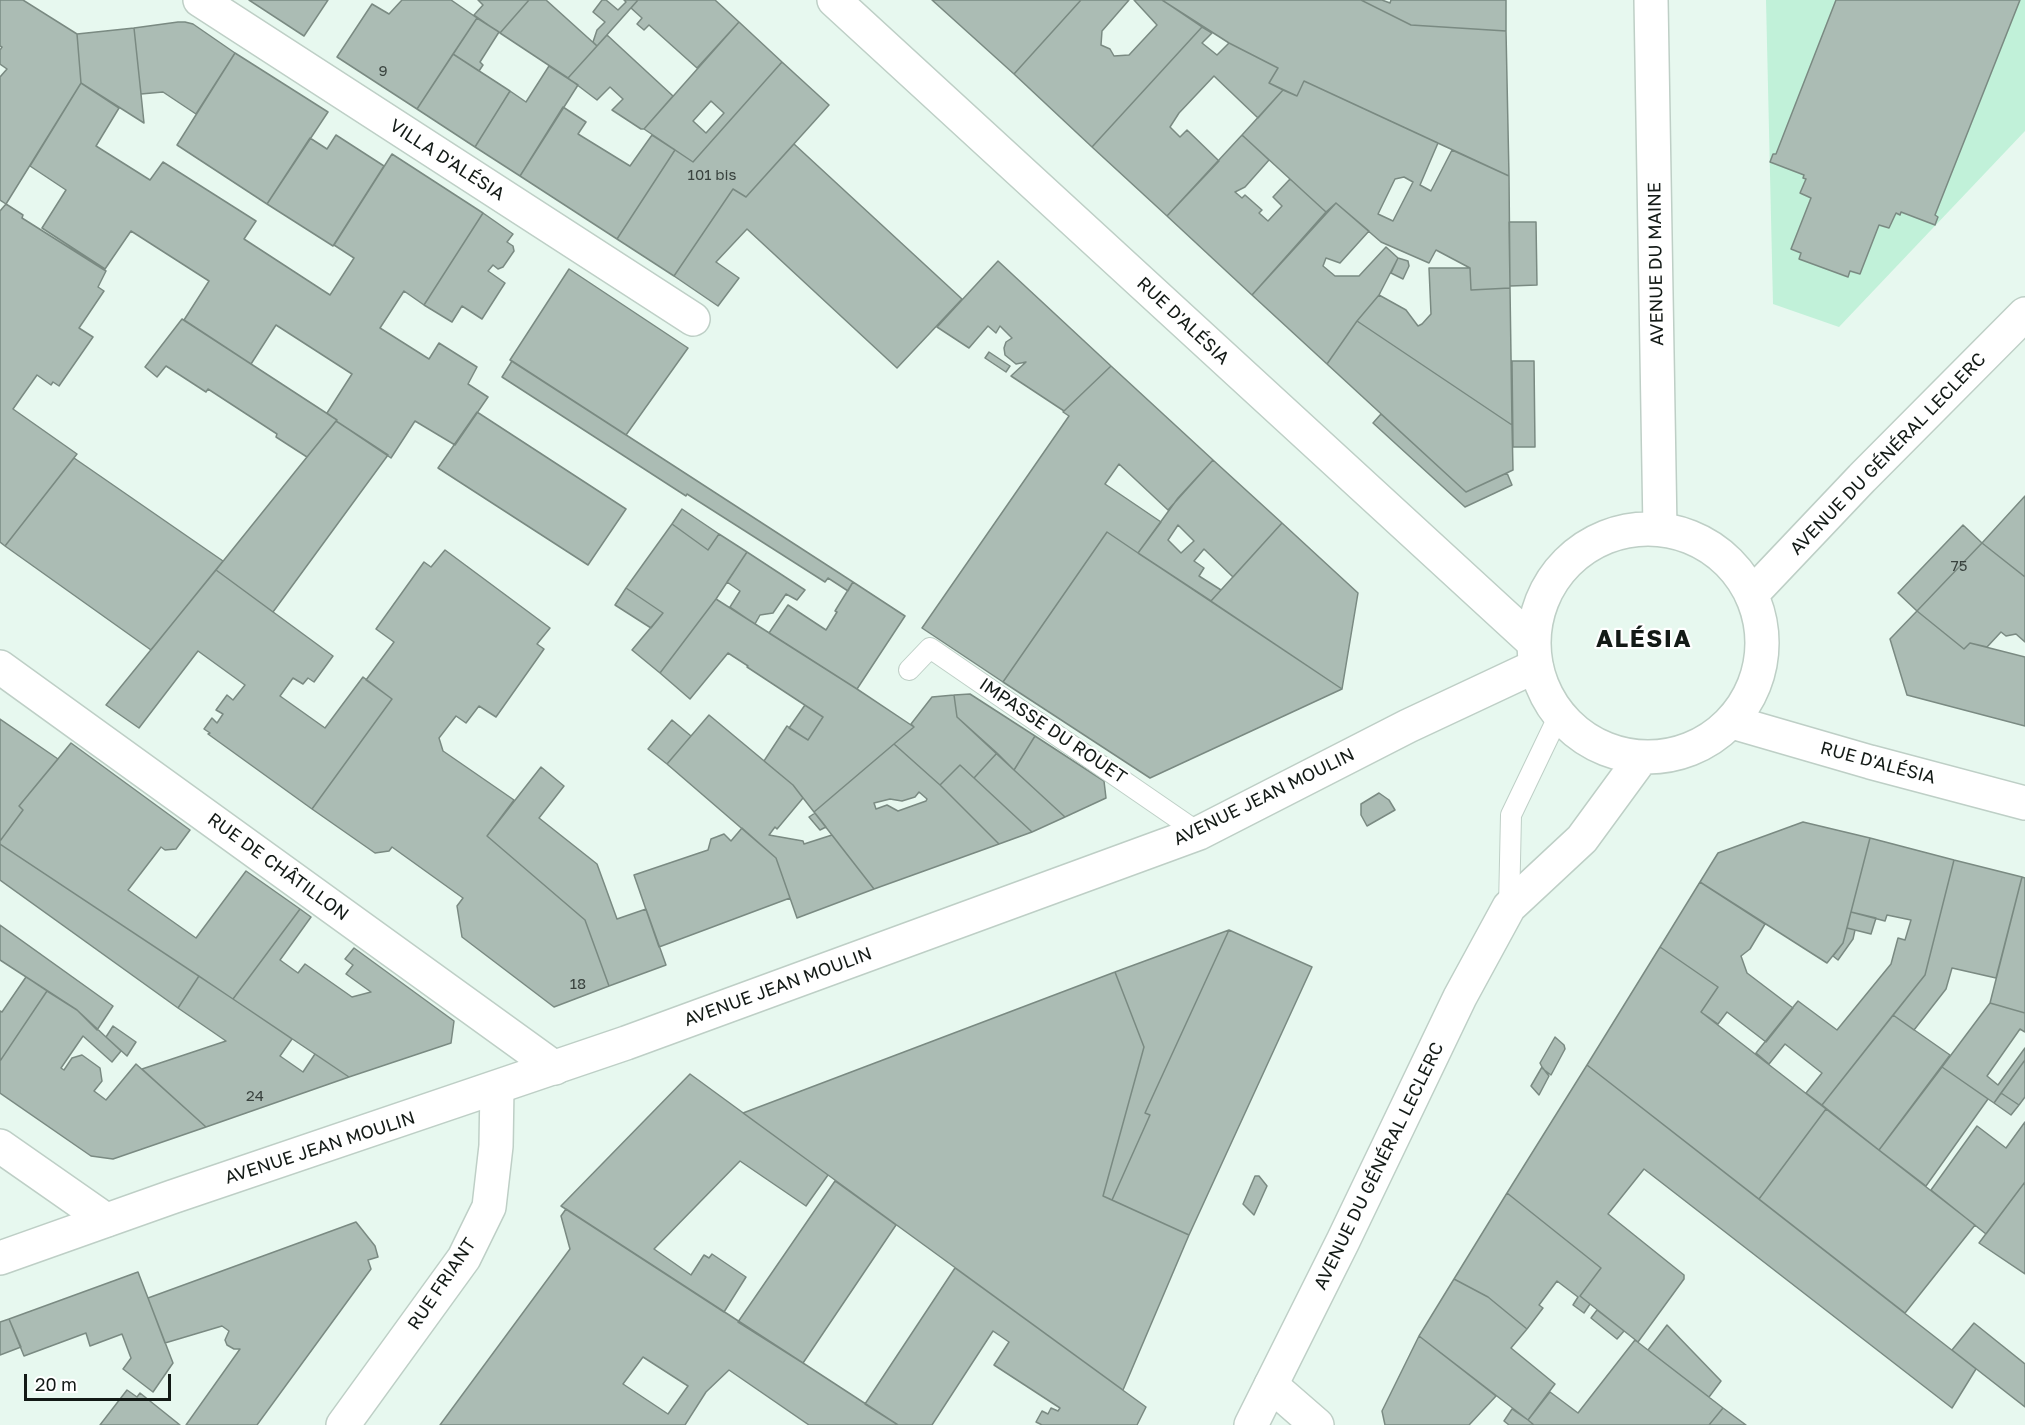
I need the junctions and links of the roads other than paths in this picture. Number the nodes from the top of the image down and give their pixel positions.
1 (200, 0) edge
2 (834, 0) edge
3 (1651, 0) edge
4 (2025, 314) edge
5 (693, 319) dead end
6 (1660, 529) junction
7 (1752, 594) junction
8 (1535, 654) junction
9 (0, 667) edge
10 (909, 670) dead end
11 (1559, 715) junction
12 (1732, 722) junction
13 (1642, 757) junction
14 (2025, 803) edge
15 (1199, 833) junction
16 (1509, 908) junction
17 (555, 1068) junction
18 (497, 1088) junction
19 (0, 1146) edge
20 (106, 1220) junction
21 (0, 1258) edge
22 (1271, 1385) junction
23 (343, 1425) edge
24 (1251, 1425) edge
25 (1317, 1425) edge

1 - 5 main road, VILLA D'ALÉSIA
2 - 8 main road, RUE D'ALÉSIA
3 - 6 main road, AVENUE DU MAINE
4 - 7 main road, AVENUE DU GÉNÉRAL LECLERC
6 - 7 main road
6 - 8 main road
7 - 12 main road
8 - 11 main road
8 - 15 main road, AVENUE JEAN MOULIN
9 - 17 main road, RUE DE CHÂTILLON
10 - 15 lane, IMPASSE DU ROUET
11 - 13 main road
11 - 16 lane, AVENUE DU GÉNÉRAL LECLERC
12 - 13 main road
12 - 14 main road, RUE D'ALÉSIA
13 - 16 main road, AVENUE DU GÉNÉRAL LECLERC
15 - 17 main road, AVENUE JEAN MOULIN
16 - 22 main road, AVENUE DU GÉNÉRAL LECLERC
17 - 18 main road, AVENUE JEAN MOULIN
18 - 20 main road, AVENUE JEAN MOULIN
18 - 23 main road, RUE FRIANT
19 - 20 main road
20 - 21 main road, AVENUE JEAN MOULIN
22 - 24 main road, AVENUE DU GÉNÉRAL LECLERC
22 - 25 main road

